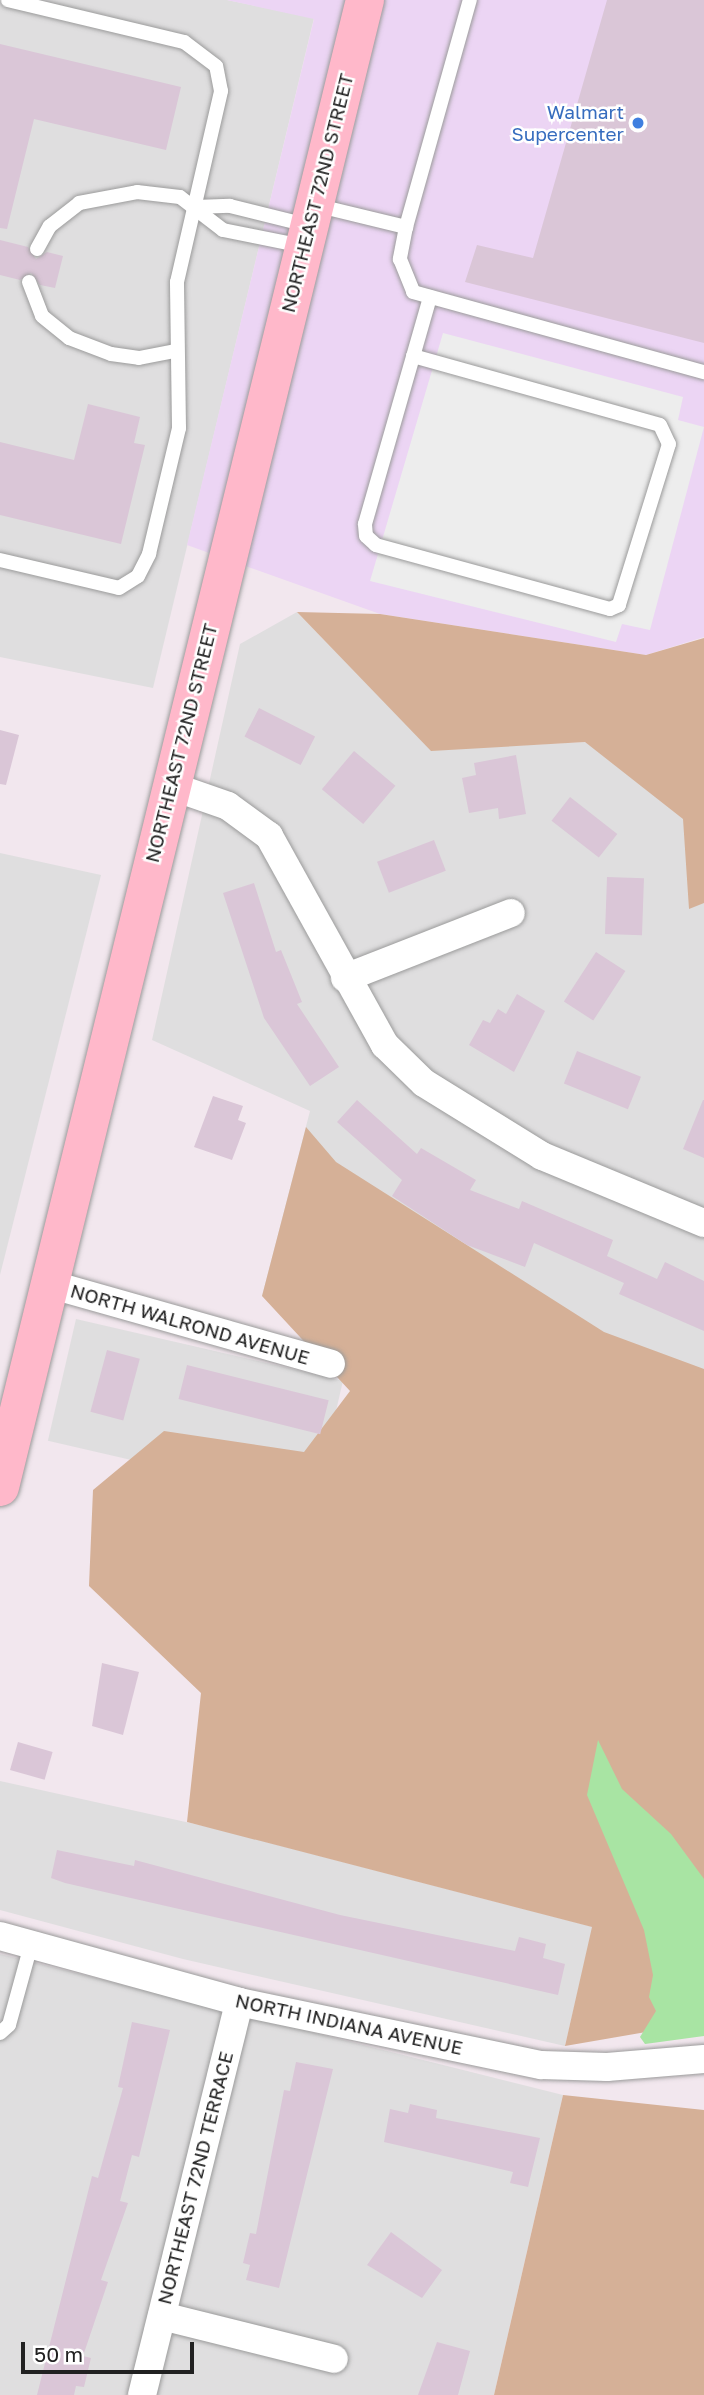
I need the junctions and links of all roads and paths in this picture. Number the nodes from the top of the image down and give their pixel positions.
1 (8, 0) edge
2 (365, 0) edge
3 (470, 0) edge
4 (195, 207) junction
5 (308, 225) junction
6 (406, 227) junction
7 (37, 249) dead end
8 (29, 282) dead end
9 (430, 297) junction
10 (176, 351) junction
11 (413, 356) junction
12 (704, 372) edge
13 (0, 560) edge
14 (171, 786) junction
15 (511, 913) dead end
16 (345, 978) junction
17 (704, 1223) edge
18 (49, 1284) junction
19 (331, 1364) dead end
20 (0, 1487) edge
21 (0, 1936) edge
22 (31, 1945) junction
23 (239, 2002) junction
24 (0, 2033) edge
25 (704, 2059) edge
26 (162, 2316) junction
27 (334, 2359) dead end
28 (142, 2395) edge

1 - 4 lane
2 - 5 main road, NORTHEAST 72ND STREET
3 - 6 lane
4 - 5 lane
4 - 5 lane
4 - 7 lane
4 - 10 lane
5 - 6 lane
5 - 14 main road, NORTHEAST 72ND STREET
6 - 9 lane
8 - 10 lane
9 - 11 lane
9 - 12 lane
10 - 13 lane
11 - 11 lane
14 - 16 street
14 - 18 main road, NORTHEAST 72ND STREET
15 - 16 street
16 - 17 street
18 - 19 street, NORTH WALROND AVENUE
18 - 20 main road, NORTHEAST 72ND STREET
21 - 22 street, NORTH INDIANA AVENUE
22 - 23 street, NORTH INDIANA AVENUE
22 - 24 lane
23 - 25 street, NORTH INDIANA AVENUE
23 - 26 street, NORTHEAST 72ND TERRACE
26 - 27 street
26 - 28 street, NORTHEAST 72ND TERRACE

